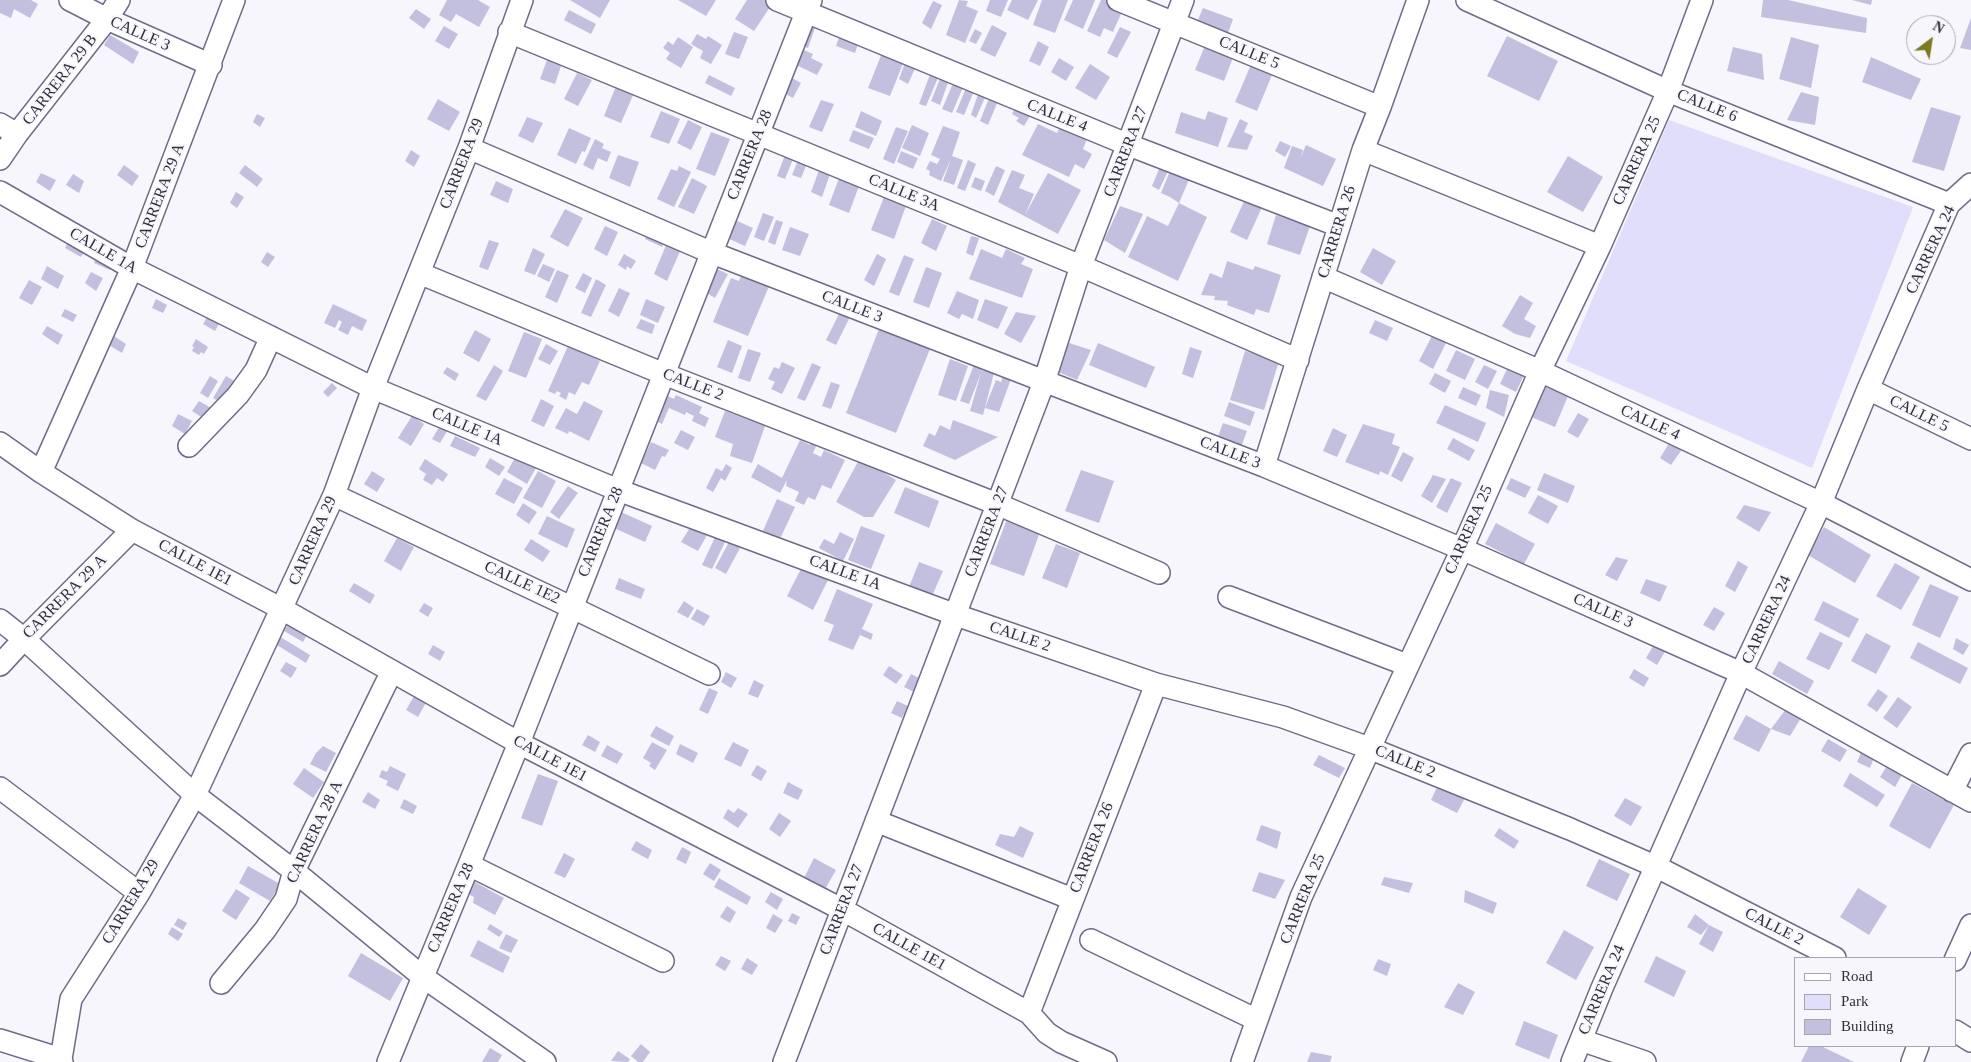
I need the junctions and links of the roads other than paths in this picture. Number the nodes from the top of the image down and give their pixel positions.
1 (70, 0) edge
2 (119, 0) edge
3 (234, 0) edge
4 (522, 0) edge
5 (777, 0) edge
6 (1118, 0) edge
7 (1183, 0) edge
8 (1418, 0) edge
9 (1467, 0) edge
10 (1702, 0) edge
11 (808, 6) edge
12 (107, 19) junction
13 (1175, 23) junction
14 (510, 32) junction
15 (211, 65) junction
16 (1668, 90) junction
17 (1380, 107) junction
18 (9, 129) edge
19 (759, 133) junction
20 (1129, 146) junction
21 (469, 148) junction
22 (1363, 150) junction
23 (0, 159) edge
24 (1971, 184) edge
25 (0, 192) edge
26 (1949, 204) junction
27 (1339, 226) junction
28 (1600, 246) junction
29 (710, 252) junction
30 (1081, 266) junction
31 (132, 268) junction
32 (420, 273) junction
33 (1323, 277) junction
34 (271, 337) junction
35 (1298, 360) junction
36 (1540, 371) junction
37 (664, 374) junction
38 (1044, 382) junction
39 (373, 388) junction
40 (1868, 389) junction
41 (1971, 439) edge
42 (0, 442) edge
43 (189, 446) dead end
44 (1264, 466) junction
45 (41, 472) junction
46 (618, 490) junction
47 (334, 495) junction
48 (1821, 503) junction
49 (997, 504) junction
50 (132, 530) junction
51 (1462, 548) junction
52 (1159, 573) dead end
53 (1971, 580) edge
54 (1229, 597) dead end
55 (571, 607) junction
56 (282, 609) junction
57 (956, 615) junction
58 (0, 620) edge
59 (24, 638) junction
60 (0, 665) edge
61 (1407, 665) junction
62 (392, 671) junction
63 (1742, 673) junction
64 (709, 674) dead end
65 (1156, 684) junction
66 (519, 743) junction
67 (1369, 748) junction
68 (1971, 754) edge
69 (0, 788) edge
70 (1952, 791) junction
71 (195, 795) junction
72 (1971, 801) edge
73 (876, 821) junction
74 (469, 865) junction
75 (1656, 867) junction
76 (294, 872) junction
77 (139, 893) junction
78 (1072, 899) junction
79 (843, 910) junction
80 (1971, 925) edge
81 (1091, 940) dead end
82 (1833, 957) edge
83 (1956, 958) edge
84 (663, 961) dead end
85 (423, 977) junction
86 (221, 983) dead end
87 (1029, 1013) junction
88 (1257, 1020) junction
89 (1956, 1032) edge
90 (0, 1040) edge
91 (1580, 1040) junction
92 (1971, 1041) edge
93 (1918, 1047) edge
94 (61, 1060) edge
95 (388, 1062) edge
96 (545, 1062) edge
97 (784, 1062) edge
98 (1106, 1062) edge
99 (1242, 1062) edge
100 (1572, 1062) edge
101 (1645, 1062) edge
102 (1912, 1062) edge

1 - 12 street, CALLE 3
2 - 12 street, CARRERA 29 B
3 - 15 street, CARRERA 29 A
4 - 14 street, CARRERA 29
5 - 11 street, CALLE 4
6 - 13 street, CALLE 5
7 - 13 street, CARRERA 27
8 - 17 street, CARRERA 26
9 - 16 street, CALLE 6
10 - 16 street, CARRERA 25
11 - 19 street, CARRERA 28
11 - 20 street, CALLE 4
12 - 15 street, CALLE 3
12 - 18 street, CARRERA 29 B
13 - 17 street, CALLE 5
13 - 20 street, CARRERA 27
14 - 19 street, CALLE 3A
14 - 21 street, CARRERA 29
15 - 31 street, CARRERA 29 A
16 - 26 street, CALLE 6
16 - 28 street, CARRERA 25
17 - 22 street, CARRERA 26
18 - 23 street, CARRERA 29 B
19 - 29 street, CARRERA 28
19 - 30 street, CALLE 3A
20 - 27 street, CALLE 4
20 - 30 street, CARRERA 27
21 - 29 street, CALLE 3
21 - 32 street, CARRERA 29
22 - 27 street, CARRERA 26
22 - 28 street
24 - 26 street, CARRERA 24
25 - 31 street, CALLE 1A
26 - 40 street, CARRERA 24
27 - 33 street, CARRERA 26
28 - 36 street, CARRERA 25
29 - 37 street, CARRERA 28
29 - 38 street, CALLE 3
30 - 35 street, CALLE 3A
30 - 38 street, CARRERA 27
31 - 34 street, CALLE 1A
31 - 45 street, CARRERA 29 A
32 - 37 street, CALLE 2
32 - 39 street, CARRERA 29
33 - 35 street, CARRERA 26
33 - 36 street, CALLE 4
34 - 39 street, CALLE 1A
34 - 43 street
35 - 44 street, CARRERA 26
36 - 48 street, CALLE 4
36 - 51 street, CARRERA 25
37 - 46 street, CARRERA 28
37 - 49 street, CALLE 2
38 - 44 street, CALLE 3
38 - 49 street, CARRERA 27
39 - 46 street, CALLE 1A
39 - 47 street, CARRERA 29
40 - 41 street, CALLE 5
40 - 48 street, CARRERA 24
42 - 45 street, CALLE 1E1
44 - 51 street, CALLE 3
45 - 50 street, CALLE 1E1
46 - 55 street, CARRERA 28
46 - 57 street, CALLE 1A
47 - 55 street, CALLE 1E2
47 - 56 street, CARRERA 29
48 - 53 street, CALLE 4
48 - 63 street, CARRERA 24
49 - 52 street, CALLE 2
49 - 57 street, CARRERA 27
50 - 56 street, CALLE 1E1
50 - 59 street, CARRERA 29 A
51 - 61 street, CARRERA 25
51 - 63 street, CALLE 3
54 - 61 street
55 - 64 street, CALLE 1E2
55 - 66 street, CARRERA 28
56 - 62 street, CALLE 1E1
56 - 71 street, CARRERA 29
57 - 65 street, CALLE 2
57 - 73 street, CARRERA 27
58 - 59 street
59 - 60 street, CARRERA 29 A
59 - 71 street
61 - 67 street, CARRERA 25
62 - 66 street, CALLE 1E1
62 - 76 street, CARRERA 28 A
63 - 70 street, CALLE 3
63 - 75 street, CARRERA 24
65 - 67 street, CALLE 2
65 - 78 street, CARRERA 26
66 - 74 street, CARRERA 28
66 - 79 street, CALLE 1E1
67 - 75 street, CALLE 2
67 - 88 street, CARRERA 25
68 - 70 street
69 - 77 street
70 - 72 street, CALLE 3
71 - 76 street
71 - 77 street, CARRERA 29
73 - 78 street
73 - 79 street, CARRERA 27
74 - 84 street
74 - 85 street, CARRERA 28
75 - 82 street, CALLE 2
75 - 91 street, CARRERA 24
76 - 85 street
76 - 86 street, CARRERA 28 A
77 - 94 street, CARRERA 29
78 - 87 street, CARRERA 26
79 - 87 street, CALLE 1E1
79 - 97 street, CARRERA 27
80 - 83 street
81 - 88 street
85 - 95 street, CARRERA 28
85 - 96 street
87 - 98 street, CALLE 1E1
88 - 99 street, CARRERA 25
89 - 92 street
90 - 94 street
91 - 100 street, CARRERA 24
91 - 101 street
93 - 102 street

